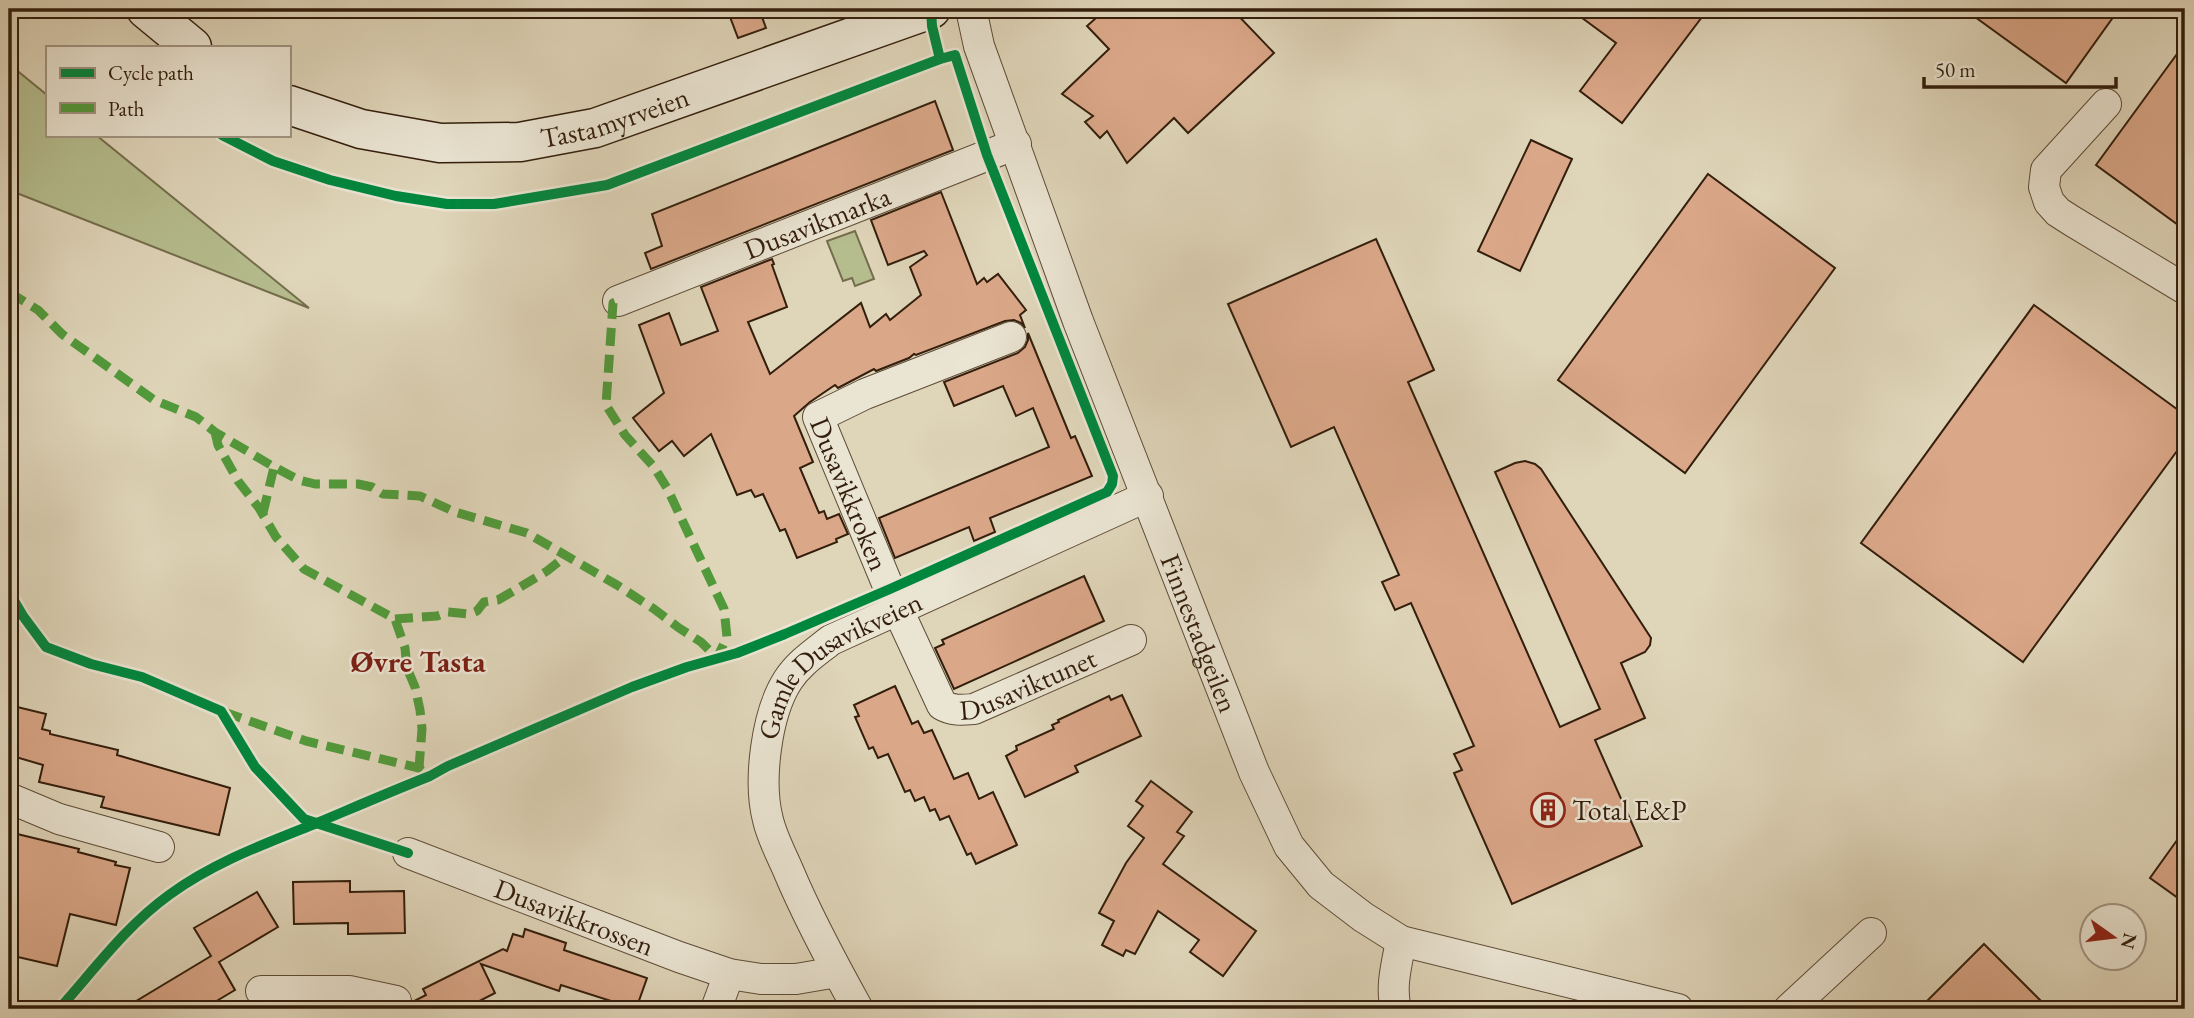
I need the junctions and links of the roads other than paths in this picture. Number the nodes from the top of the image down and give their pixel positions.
1 (146, 9) edge
2 (931, 9) edge
3 (971, 9) edge
4 (191, 46) edge
5 (2106, 104) dead end
6 (290, 105) edge
7 (1016, 144) junction
8 (2185, 289) edge
9 (618, 301) dead end
10 (1011, 337) dead end
11 (1148, 496) junction
12 (898, 610) junction
13 (1131, 640) dead end
14 (9, 798) edge
15 (159, 847) dead end
16 (408, 853) dead end
17 (1871, 933) dead end
18 (1401, 941) junction
19 (837, 972) junction
20 (729, 974) junction
21 (261, 990) dead end
22 (397, 1009) edge
23 (716, 1009) edge
24 (858, 1009) edge
25 (1396, 1009) edge
26 (1678, 1009) edge
27 (1789, 1009) edge

1 - 4 main road
2 - 6 main road, Tastamyrveien
3 - 7 street, Finnestadgeilen
5 - 8 street
7 - 9 street, Dusavikmarka
7 - 11 street, Finnestadgeilen
10 - 12 street, Dusavikkroken
11 - 12 street, Gamle Dusavikveien
11 - 18 street, Finnestadgeilen
12 - 13 street, Dusaviktunet
12 - 19 street, Gamle Dusavikveien
14 - 15 street
16 - 20 street, Dusavikkrossen
17 - 27 street
18 - 25 street
18 - 26 street, Finnestadgeilen
19 - 20 street, Dusavikkrossen
19 - 24 street, Gamle Dusavikveien
20 - 23 street
21 - 22 street

